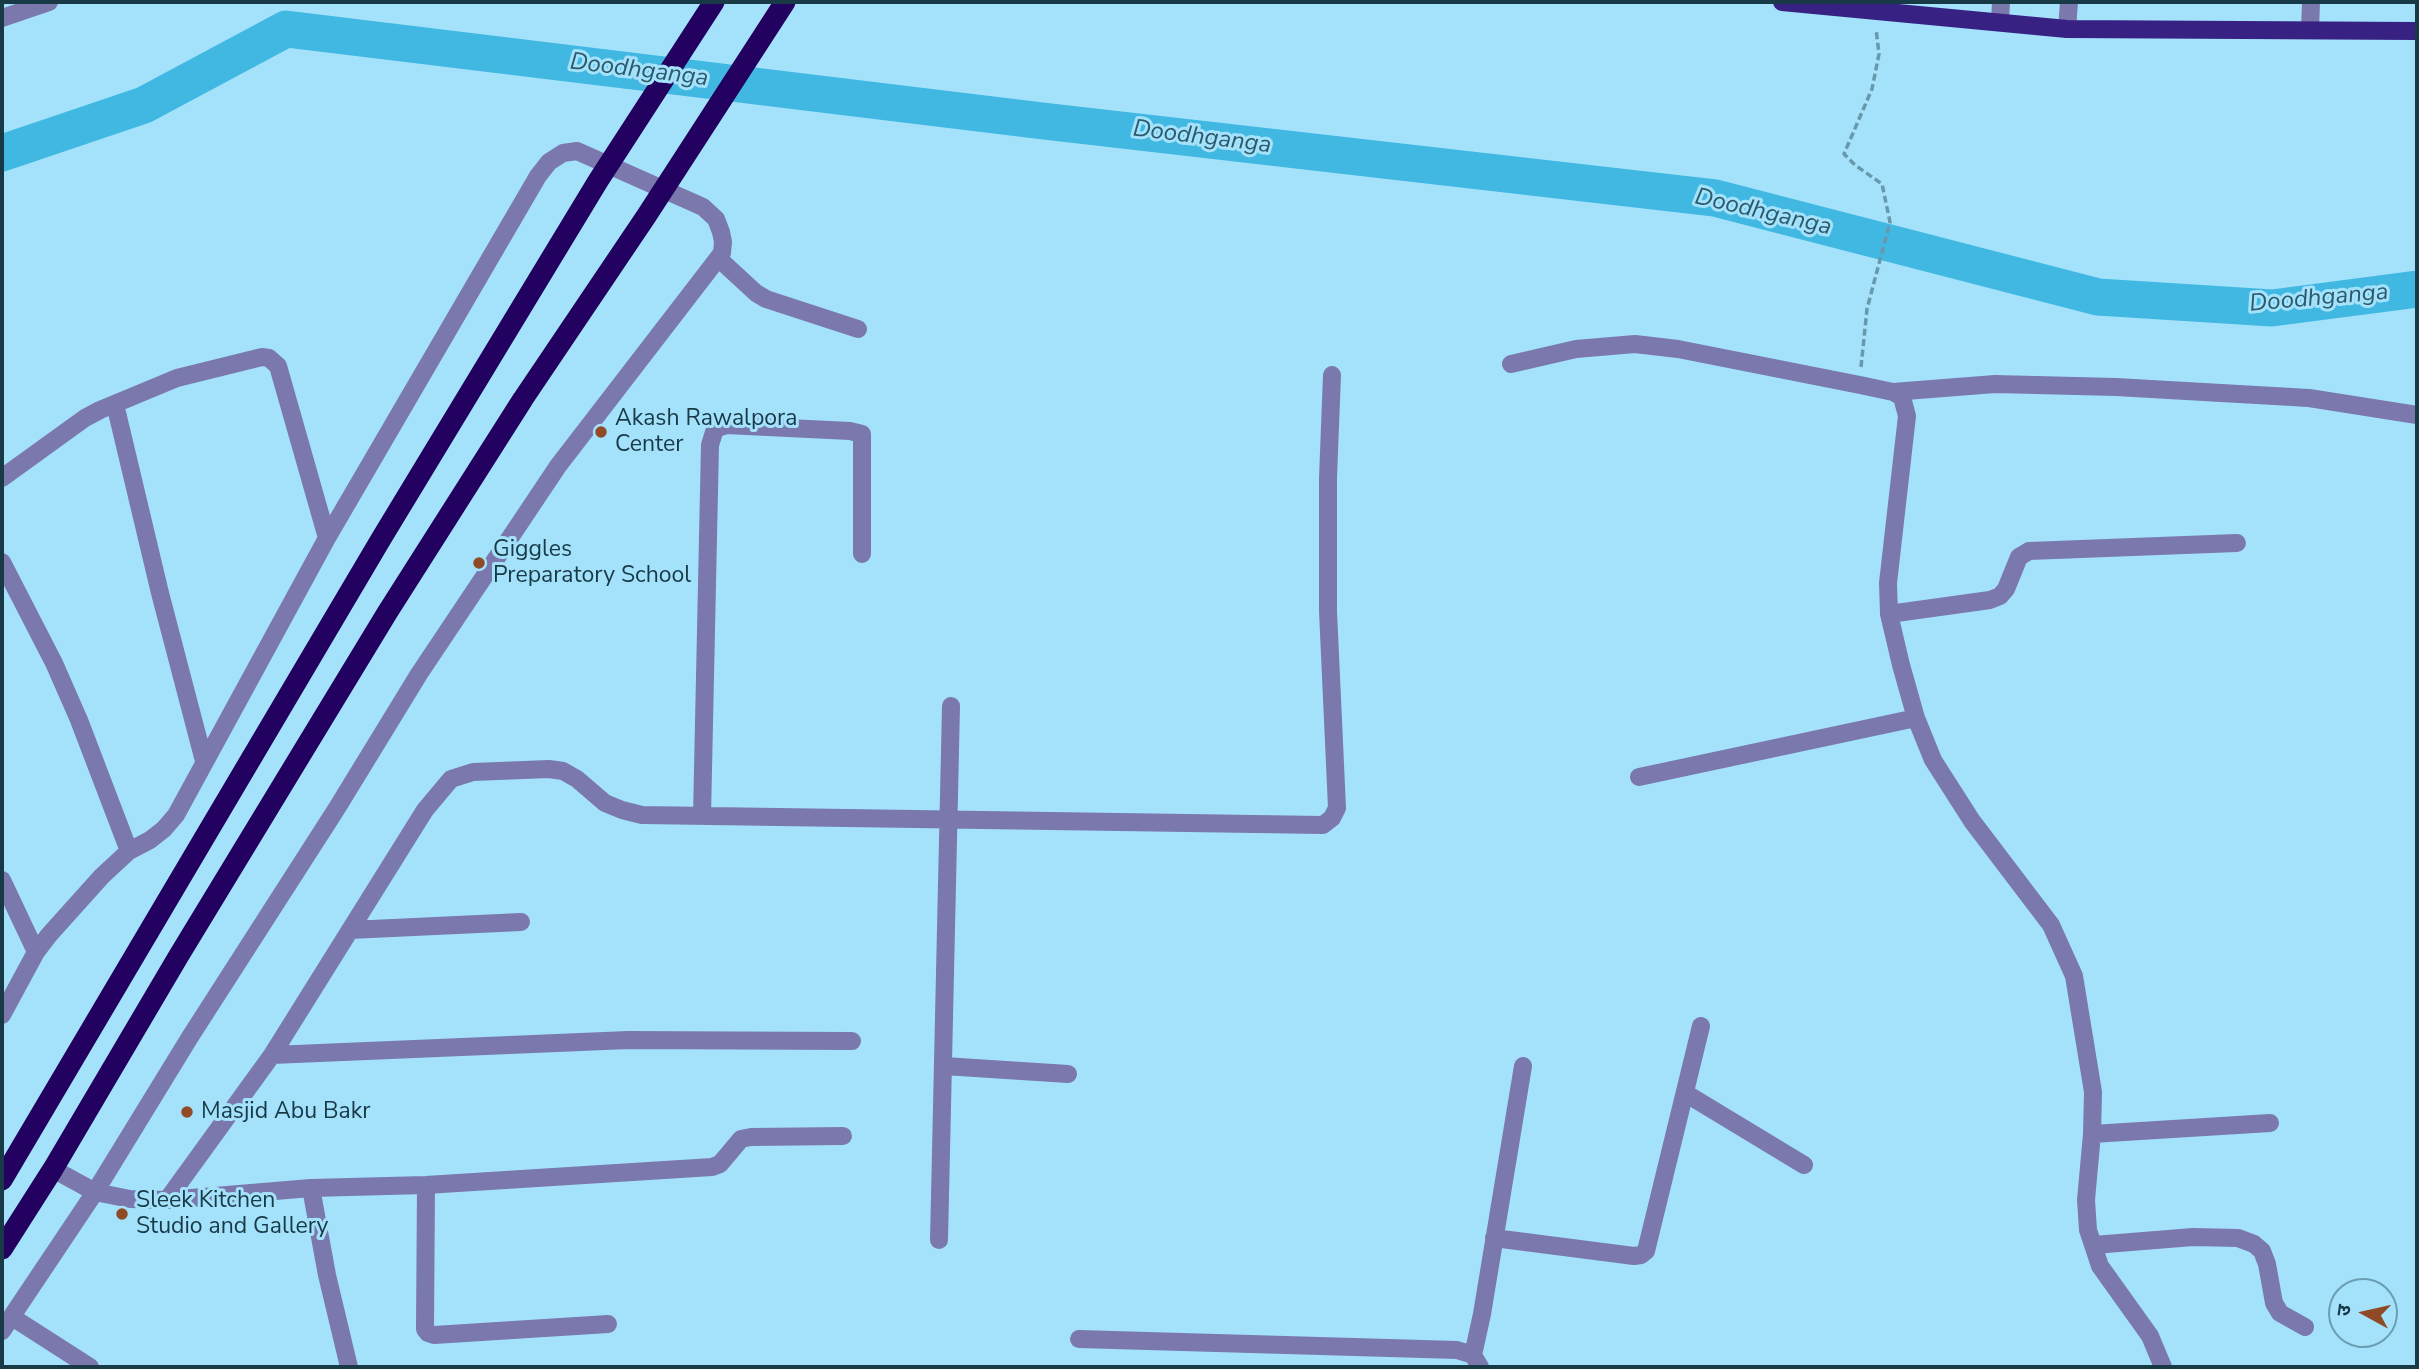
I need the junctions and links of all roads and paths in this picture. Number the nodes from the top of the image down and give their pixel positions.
1 (49, 2) edge
2 (714, 2) edge
3 (785, 2) edge
4 (1782, 2) edge
5 (2001, 2) edge
6 (2069, 2) edge
7 (2311, 2) edge
8 (1873, 6) edge
9 (2, 18) edge
10 (2000, 22) junction
11 (2067, 29) junction
12 (2310, 30) junction
13 (2417, 31) edge
14 (718, 258) junction
15 (858, 329) dead end
16 (1511, 365) dead end
17 (1332, 375) dead end
18 (1860, 385) junction
19 (1893, 391) junction
20 (115, 404) junction
21 (2417, 415) edge
22 (2, 478) edge
23 (327, 538) junction
24 (2237, 543) dead end
25 (862, 554) dead end
26 (2, 562) edge
27 (1889, 614) junction
28 (951, 706) dead end
29 (1916, 718) junction
30 (204, 761) junction
31 (1639, 777) dead end
32 (702, 816) junction
33 (948, 821) junction
34 (130, 851) junction
35 (2, 880) edge
36 (521, 922) dead end
37 (350, 930) junction
38 (36, 952) junction
39 (2, 1015) edge
40 (1701, 1027) dead end
41 (852, 1041) dead end
42 (272, 1055) junction
43 (944, 1066) junction
44 (1523, 1066) dead end
45 (1068, 1074) dead end
46 (1685, 1093) junction
47 (2270, 1123) dead end
48 (2092, 1134) junction
49 (843, 1136) dead end
50 (1804, 1165) dead end
51 (53, 1169) junction
52 (2, 1180) edge
53 (426, 1185) junction
54 (311, 1188) junction
55 (95, 1192) junction
56 (167, 1200) junction
57 (1494, 1238) junction
58 (939, 1240) dead end
59 (2094, 1244) junction
60 (2, 1249) edge
61 (7, 1324) edge
62 (608, 1324) dead end
63 (2305, 1327) dead end
64 (1079, 1339) dead end
65 (1476, 1361) edge
66 (90, 1367) edge
67 (349, 1367) edge
68 (2164, 1367) edge

1 - 9 street
2 - 52 highway
3 - 51 highway
4 - 8 main road
5 - 10 street
6 - 11 street
7 - 12 street
8 - 10 main road
8 - 18 path
10 - 11 main road
11 - 12 main road
12 - 13 main road
14 - 15 street
14 - 23 street
14 - 55 street
16 - 18 street
17 - 33 street
18 - 19 street
19 - 21 street
19 - 27 street
20 - 22 street
20 - 23 street
20 - 30 street
23 - 30 street
24 - 27 street
25 - 32 street
26 - 34 street
27 - 29 street
28 - 33 street
29 - 31 street
29 - 48 street
30 - 34 street
32 - 33 street
32 - 37 street
33 - 43 street
34 - 38 street
35 - 38 street
36 - 37 street
37 - 42 street
38 - 39 street
40 - 46 street
41 - 42 street
42 - 56 street
43 - 45 street
43 - 58 street
44 - 57 street
46 - 50 street
46 - 57 street
47 - 48 street
48 - 59 street
49 - 53 street
51 - 55 street
51 - 60 highway
53 - 54 street
53 - 62 street
54 - 56 street
54 - 67 street
55 - 56 street
55 - 61 street
57 - 65 street
59 - 63 street
59 - 68 street
61 - 66 street
64 - 65 street

